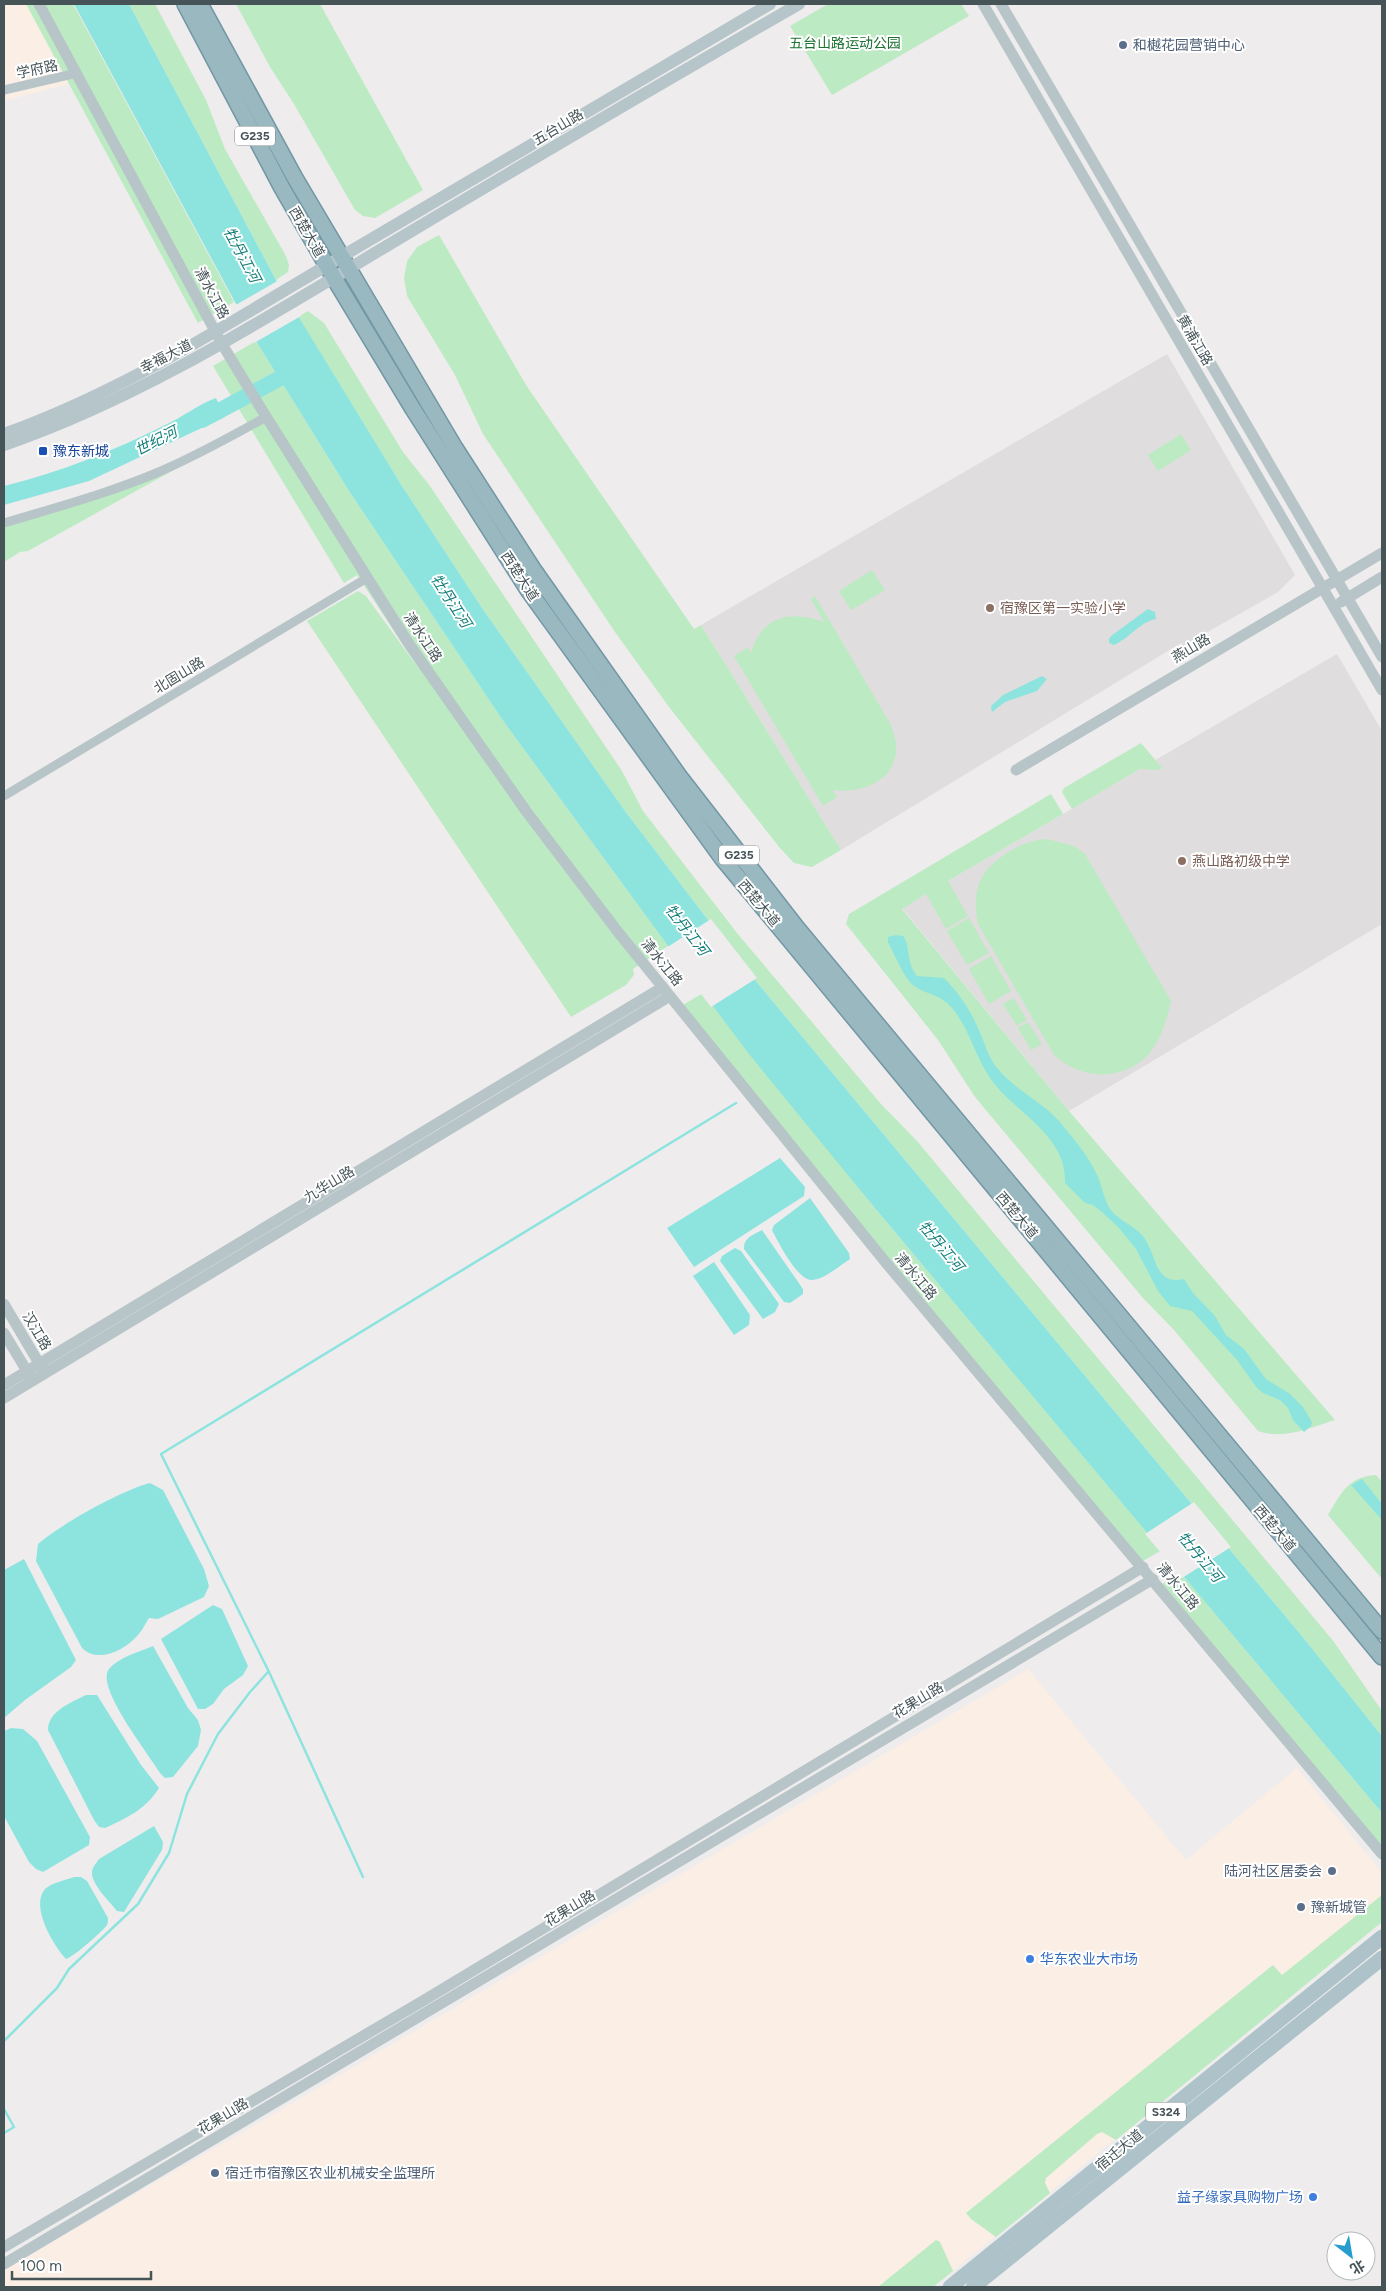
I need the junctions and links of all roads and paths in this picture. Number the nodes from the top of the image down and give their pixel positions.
1 (39, 4) edge
2 (185, 4) edge
3 (200, 4) edge
4 (770, 4) edge
5 (798, 4) edge
6 (983, 4) edge
7 (1001, 4) edge
8 (77, 73) junction
9 (4, 90) edge
10 (345, 262) junction
11 (330, 272) junction
12 (215, 331) junction
13 (222, 344) junction
14 (264, 413) junction
15 (4, 434) edge
16 (4, 445) edge
17 (4, 523) edge
18 (1382, 553) edge
19 (1382, 577) edge
20 (367, 578) junction
21 (1337, 580) junction
22 (1322, 588) junction
23 (1348, 598) junction
24 (1333, 607) junction
25 (1382, 657) edge
26 (1382, 690) edge
27 (1016, 770) dead end
28 (4, 796) edge
29 (666, 992) junction
30 (4, 1304) edge
31 (4, 1332) edge
32 (42, 1368) junction
33 (30, 1376) junction
34 (4, 1385) edge
35 (4, 1398) edge
36 (1143, 1567) junction
37 (1153, 1579) junction
38 (1382, 1631) edge
39 (1382, 1658) edge
40 (1382, 1854) edge
41 (1382, 1937) edge
42 (1382, 1958) edge
43 (4, 2247) edge
44 (4, 2264) edge
45 (950, 2287) edge
46 (973, 2287) edge

1 - 8 street, 清水江路
2 - 11 highway, 西楚大道 / G235
3 - 10 highway, 西楚大道 / G235
4 - 10 main road, 五台山路
5 - 10 main road, 五台山路
6 - 22 street, 黄浦江路
7 - 21 street, 黄浦江路
8 - 9 street, 学府路
8 - 12 street, 清水江路
10 - 11 main road, 五台山路
10 - 38 highway, 西楚大道 / G235
11 - 12 main road, 幸福大道
11 - 13 main road, 幸福大道
11 - 39 highway, 西楚大道 / G235
12 - 13 street, 清水江路
12 - 15 main road, 幸福大道
13 - 14 street, 清水江路
13 - 16 main road, 幸福大道
14 - 17 street
14 - 20 street, 清水江路
18 - 21 street, 燕山路
19 - 23 street
20 - 28 street, 北固山路
20 - 29 street, 清水江路
21 - 22 street, 燕山路
21 - 23 street, 黄浦江路
22 - 24 street, 黄浦江路
22 - 27 street, 燕山路
23 - 24 street
23 - 25 street, 黄浦江路
24 - 26 street, 黄浦江路
29 - 32 street, 九华山路
29 - 36 street, 清水江路
30 - 32 street, 汉江路
31 - 33 street
32 - 33 street, 九华山路
33 - 34 street, 九华山路
33 - 35 street, 九华山路
36 - 37 street, 清水江路
36 - 43 street, 花果山路
37 - 40 street, 清水江路
37 - 44 street, 花果山路
41 - 45 main road, 宿迁大道 / S324
42 - 46 main road, 宿迁大道 / S324

